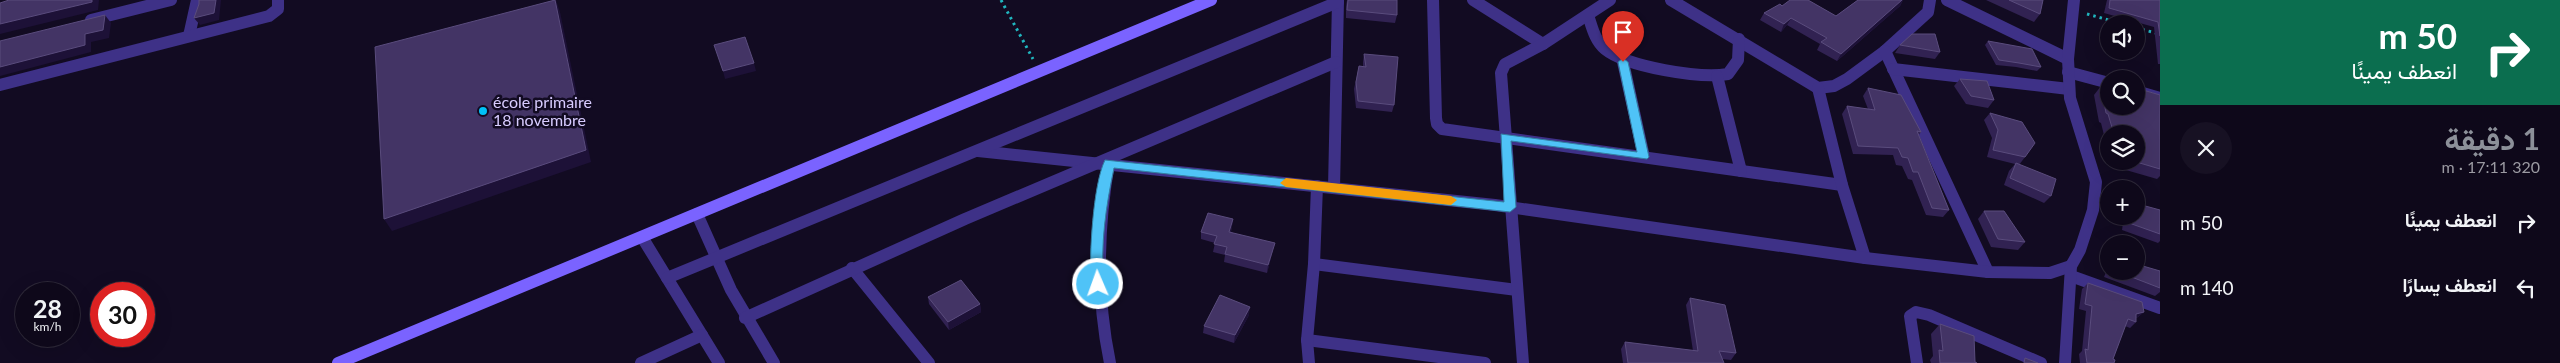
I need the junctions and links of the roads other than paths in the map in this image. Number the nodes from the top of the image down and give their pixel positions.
1 (170, 0) edge
2 (196, 0) edge
3 (278, 0) edge
4 (1211, 0) edge
5 (1434, 0) edge
6 (1473, 0) edge
7 (1610, 0) edge
8 (1671, 0) edge
9 (1930, 0) edge
10 (1947, 0) edge
11 (1338, 1) edge
12 (2073, 5) edge
13 (1588, 15) junction
14 (80, 23) edge
15 (189, 36) junction
16 (1739, 39) junction
17 (1543, 44) junction
18 (1885, 51) junction
19 (1336, 62) junction
20 (1623, 62) junction
21 (2068, 66) junction
22 (1893, 68) junction
23 (1717, 76) junction
24 (2100, 79) edge
25 (0, 85) edge
26 (1818, 88) junction
27 (2069, 89) junction
28 (2145, 94) edge
29 (2160, 98) edge
30 (1505, 137) junction
31 (978, 151) junction
32 (1644, 157) junction
33 (1095, 162) junction
34 (1109, 163) junction
35 (1741, 171) junction
36 (1842, 185) junction
37 (1317, 186) junction
38 (1334, 188) junction
39 (1510, 207) junction
40 (697, 214) junction
41 (642, 237) junction
42 (714, 258) junction
43 (1865, 258) junction
44 (1314, 264) junction
45 (852, 268) junction
46 (2071, 271) junction
47 (1988, 272) junction
48 (667, 278) junction
49 (1517, 290) junction
50 (2160, 308) edge
51 (745, 318) junction
52 (702, 335) junction
53 (1307, 340) junction
54 (338, 363) edge
55 (641, 363) edge
56 (719, 363) edge
57 (774, 363) edge
58 (929, 363) edge
59 (1110, 363) edge
60 (1309, 363) edge
61 (1485, 363) edge
62 (1523, 363) edge
63 (1917, 363) edge
64 (2041, 363) edge
65 (2065, 363) edge

1 - 14 street
2 - 15 street
3 - 15 street
4 - 40 main road
5 - 30 street
6 - 17 street
7 - 13 street
8 - 16 street
9 - 18 street
10 - 21 street
11 - 19 street
11 - 31 street
12 - 21 street
13 - 17 street
13 - 20 street
15 - 25 street
16 - 23 street
16 - 26 street
17 - 30 street
18 - 22 street
18 - 26 street
19 - 33 street
19 - 38 street
20 - 23 street
20 - 32 street
21 - 24 street
21 - 27 street
22 - 27 street
22 - 47 street
23 - 35 street
26 - 36 street
27 - 46 street
28 - 29 street
30 - 32 street
30 - 39 street
31 - 33 street
31 - 42 street
32 - 35 street
33 - 34 street
33 - 45 street
34 - 37 street
34 - 59 street
35 - 36 street
36 - 43 street
37 - 38 street
37 - 44 street
38 - 39 street
39 - 43 street
39 - 49 street
40 - 41 main road
40 - 42 street
41 - 48 street
41 - 54 main road
42 - 48 street
42 - 51 street
43 - 47 street
44 - 49 street
44 - 53 street
45 - 51 street
45 - 58 street
46 - 47 street
46 - 50 street
46 - 65 street
48 - 52 street
49 - 62 street
51 - 57 street
52 - 55 street
52 - 56 street
53 - 60 street
53 - 61 street
63 - 64 street

